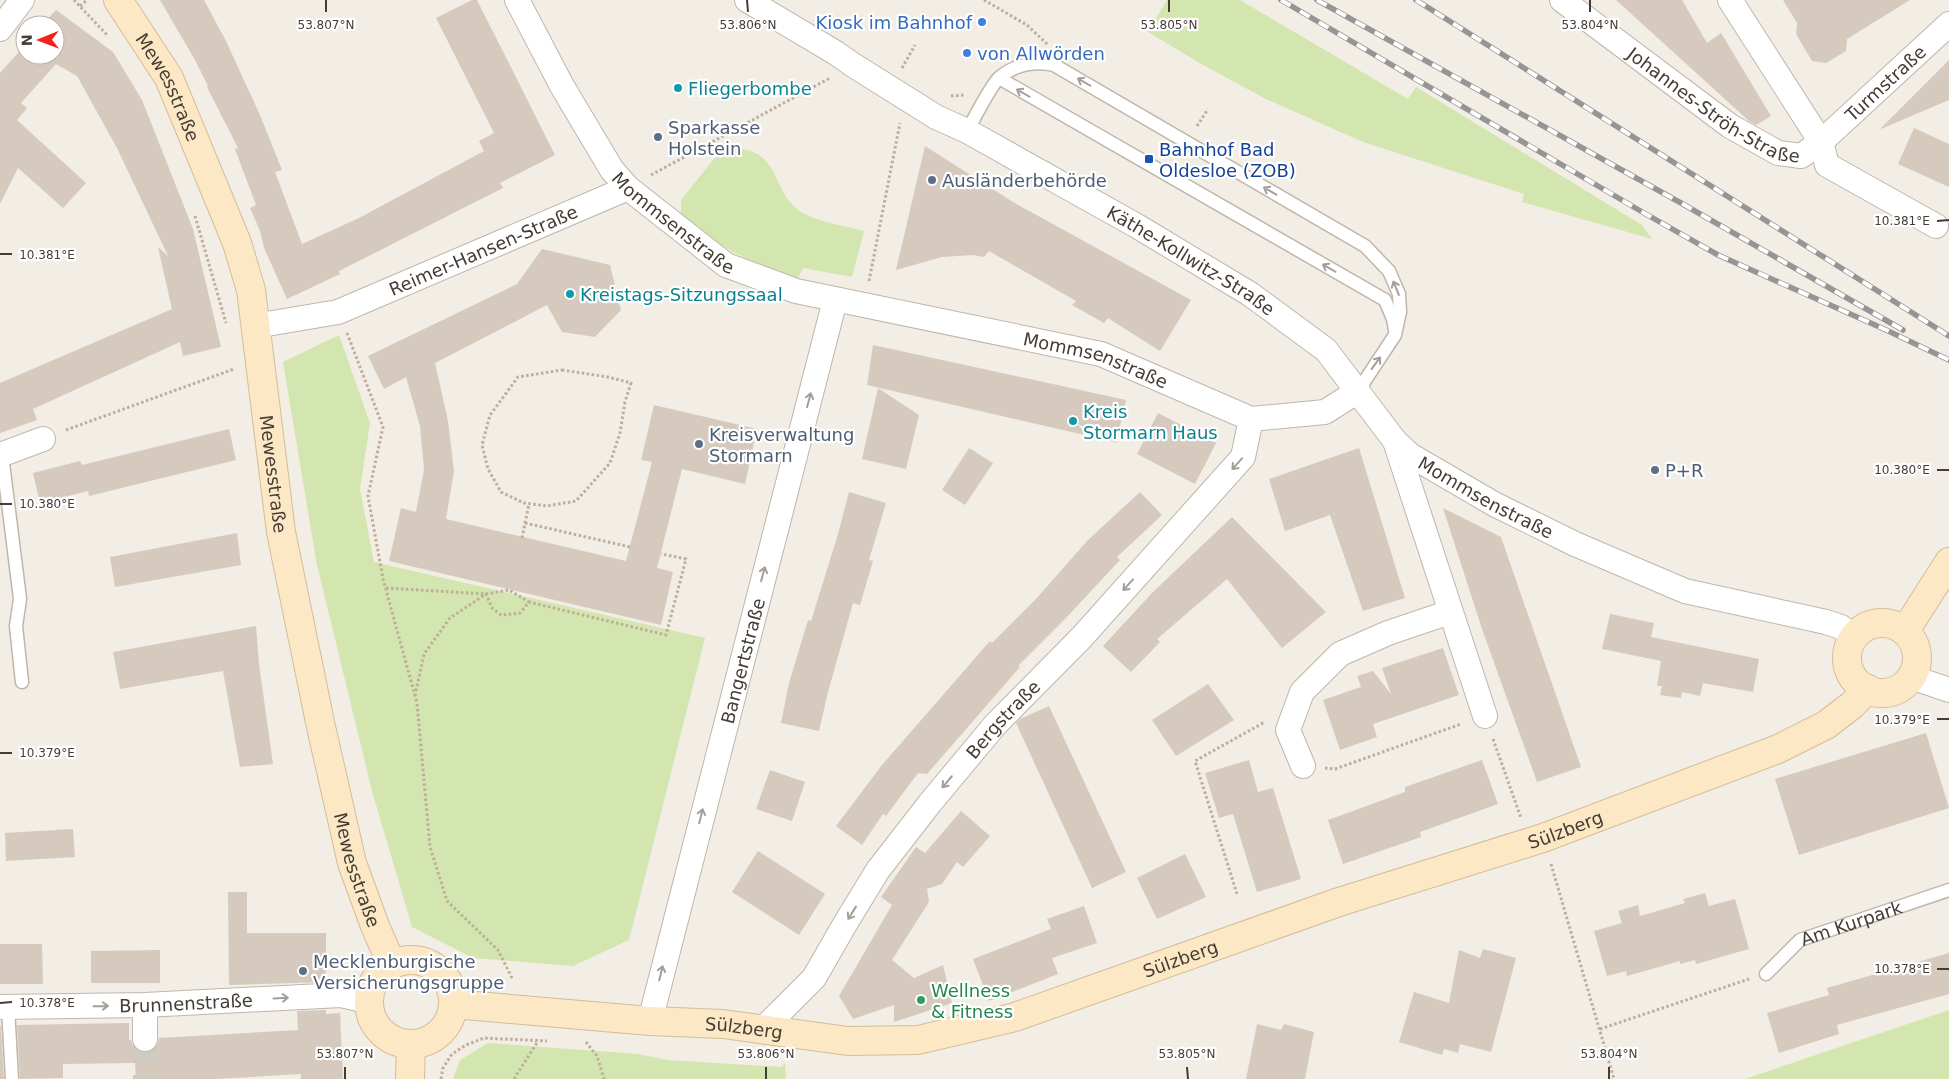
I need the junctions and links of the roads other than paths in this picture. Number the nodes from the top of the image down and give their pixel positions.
1 (22, 0) edge
2 (118, 0) edge
3 (517, 0) edge
4 (747, 0) edge
5 (1562, 0) edge
6 (1730, 0) edge
7 (1949, 24) edge
8 (0, 29) edge
9 (999, 78) junction
10 (967, 131) junction
11 (1820, 142) junction
12 (628, 188) junction
13 (1936, 226) dead end
14 (835, 300) junction
15 (242, 328) junction
16 (1395, 335) junction
17 (1358, 391) junction
18 (1252, 419) junction
19 (43, 439) road end
20 (1395, 441) junction
21 (1, 455) edge
22 (1949, 562) edge
23 (1450, 612) junction
24 (1904, 631) junction
25 (1854, 637) junction
26 (1911, 677) junction
27 (22, 682) dead end
28 (1868, 690) junction
29 (1949, 690) edge
30 (1485, 716) road end
31 (1304, 766) road end
32 (1949, 890) edge
33 (392, 965) junction
34 (1766, 974) road end
35 (453, 1004) junction
36 (145, 1005) junction
37 (369, 1005) junction
38 (4, 1007) edge
39 (650, 1021) junction
40 (762, 1030) junction
41 (145, 1039) tunnel mouth
42 (411, 1044) junction
43 (12, 1079) edge
44 (410, 1079) edge

1 - 8 street
2 - 15 street, Mewesstraße
3 - 12 street, Mommsenstraße
4 - 10 street, Käthe-Kollwitz-Straße
5 - 11 street, Johannes-Ströh-Straße
6 - 11 street
7 - 11 street, Turmstraße
9 - 10 lane
16 -> 9 lane
16 -> 9 lane
10 - 17 street, Käthe-Kollwitz-Straße
11 - 13 street
12 - 14 street, Mommsenstraße
12 - 15 street, Reimer-Hansen-Straße
14 - 18 street, Mommsenstraße
39 -> 14 street, Bangertstraße
15 - 33 street, Mewesstraße
17 -> 16 lane
17 - 18 street, Mommsenstraße
17 - 20 street, Mommsenstraße
18 -> 40 street, Bergstraße
19 - 21 street
20 - 23 street
20 - 25 street, Mommsenstraße
21 - 27 lane
22 - 24 street
23 - 30 street
23 - 31 street
24 - 25 street
24 - 26 street
25 - 28 street
26 - 28 street
26 - 29 street
28 - 40 street, Sülzberg
32 - 34 lane, Am Kurpark
33 - 35 street
33 - 37 street
35 - 39 street, Sülzberg
35 - 42 street
36 -> 37 street, Brunnenstraße
38 -> 36 street, Brunnenstraße
36 - 41 street
37 - 42 street
38 - 43 lane
39 - 40 street, Sülzberg
42 - 44 street

